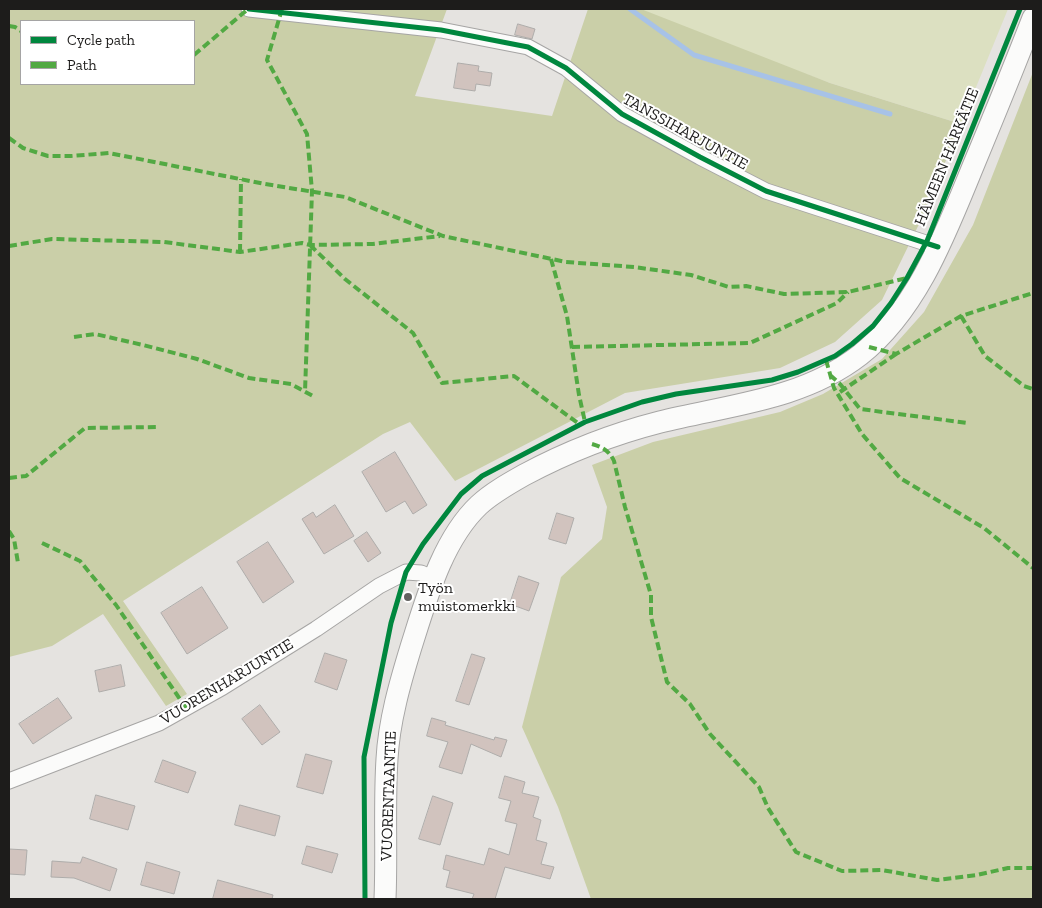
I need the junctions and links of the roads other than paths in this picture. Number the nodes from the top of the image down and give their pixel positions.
1 (248, 9) edge
2 (1033, 18) edge
3 (938, 246) junction
4 (434, 579) junction
5 (9, 781) edge
6 (385, 899) edge

1 - 3 street, TANSSIHARJUNTIE
2 - 3 main road, HÄMEEN HÄRKÄTIE
3 - 4 main road, HÄMEEN HÄRKÄTIE
4 - 5 street, VUORENHARJUNTIE
4 - 6 main road, VUORENTAANTIE

